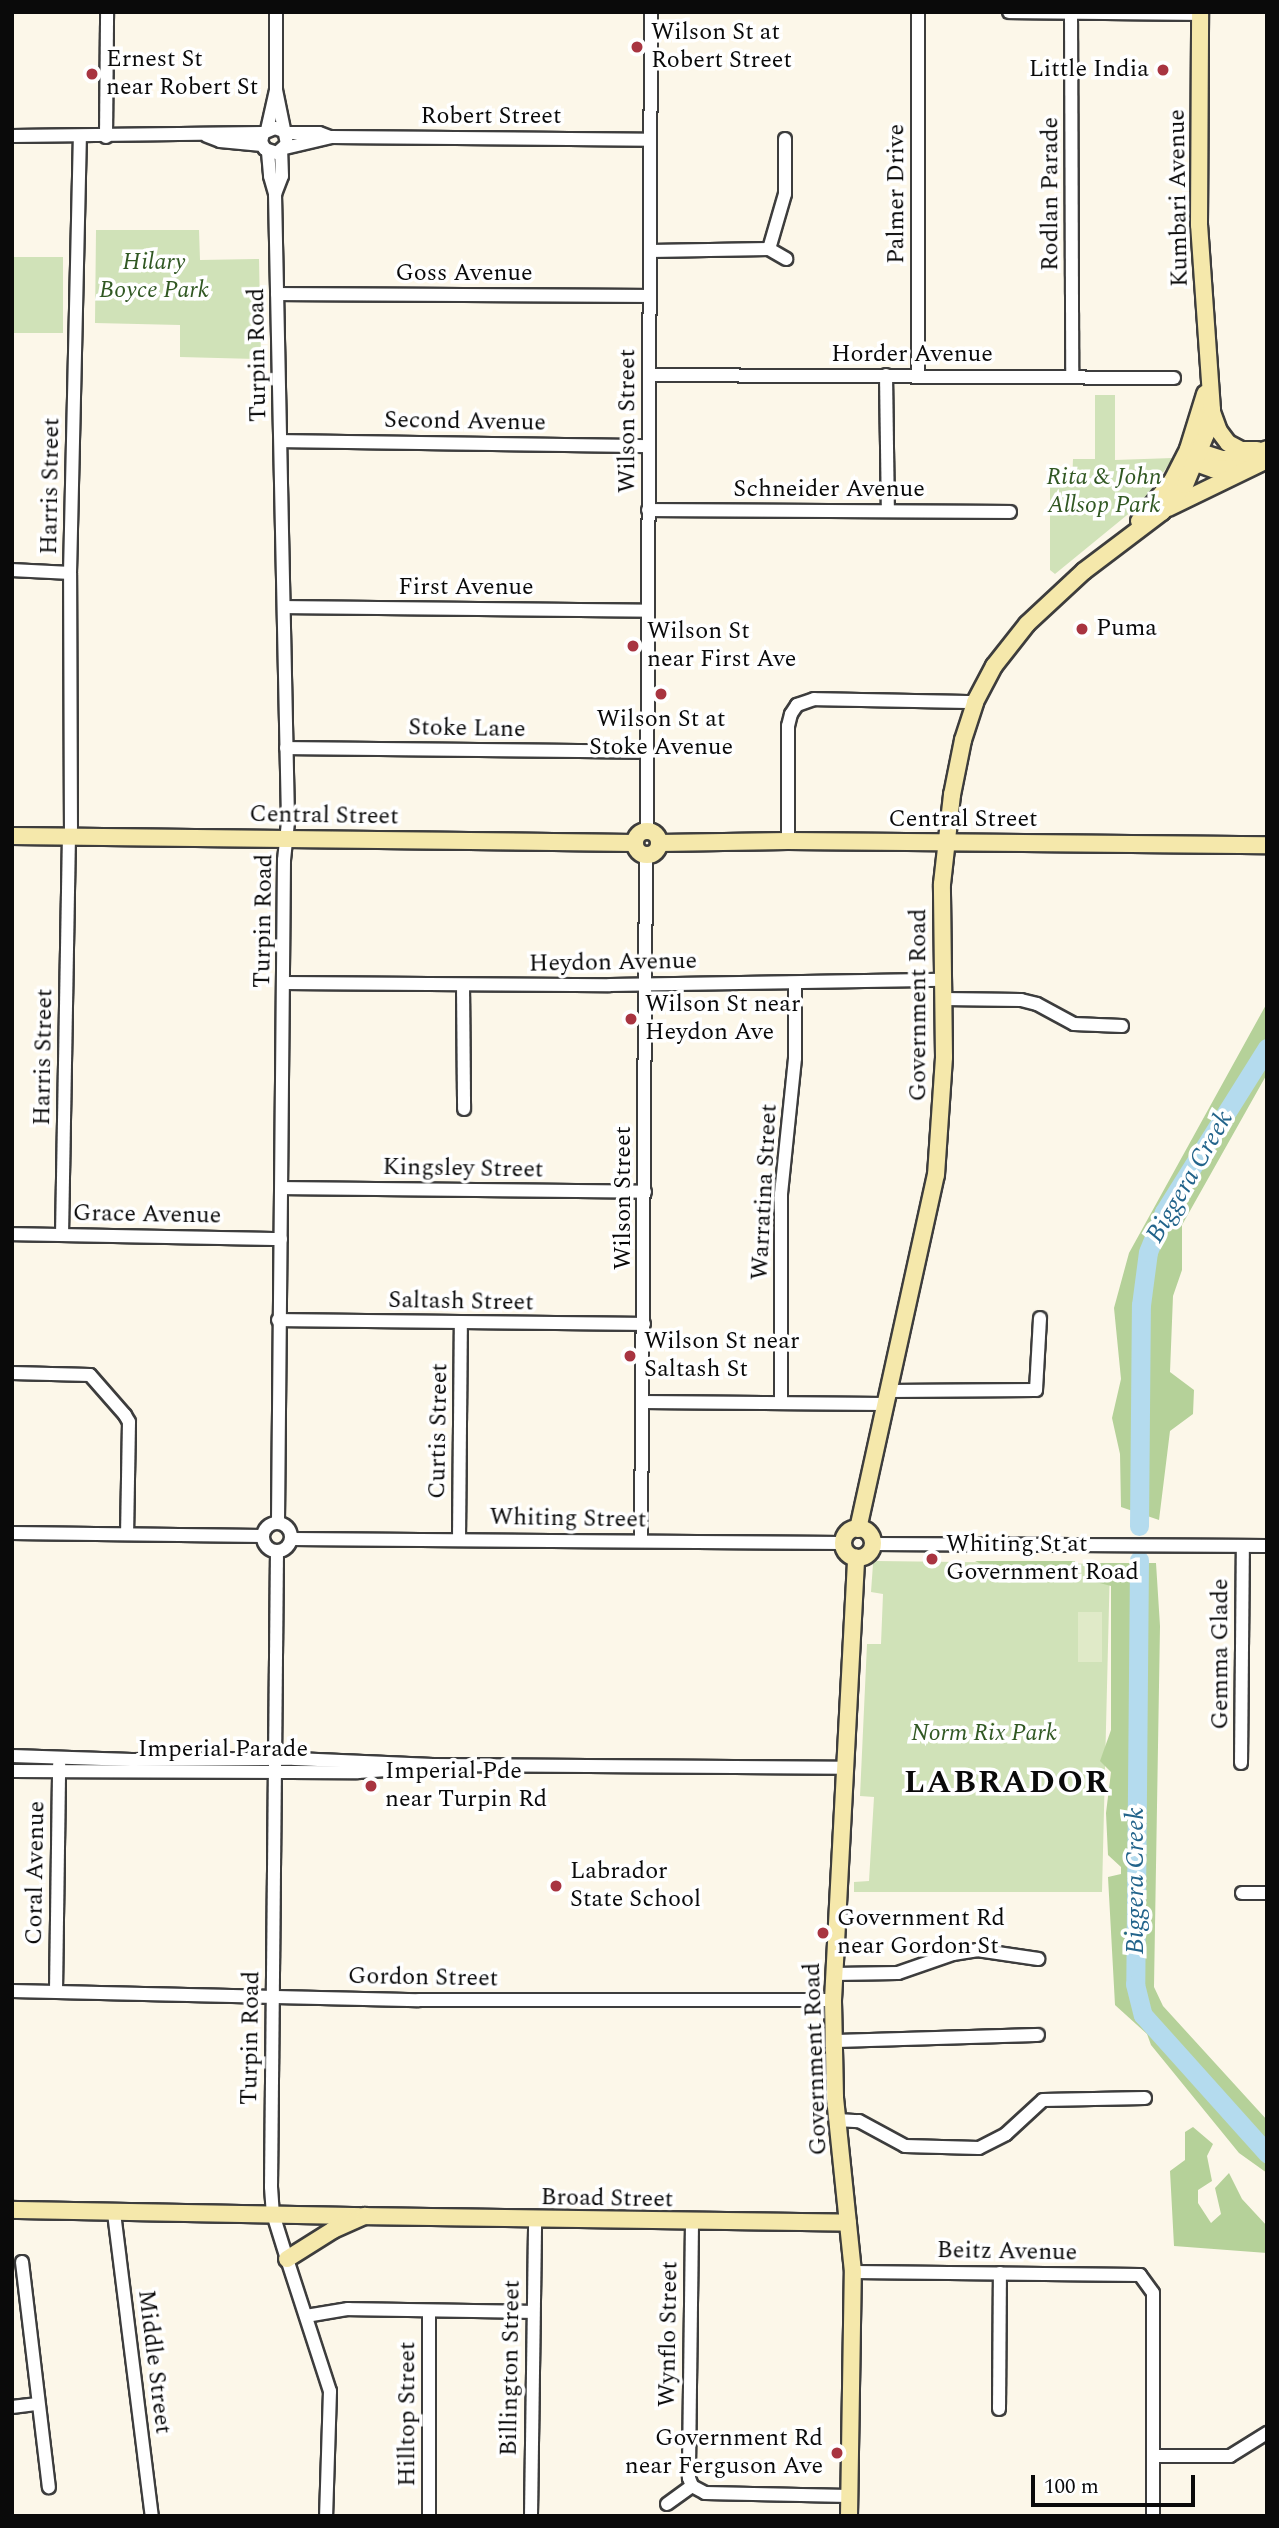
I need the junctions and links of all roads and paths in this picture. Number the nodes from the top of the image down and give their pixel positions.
1 (107, 12) edge
2 (276, 12) edge
3 (651, 12) edge
4 (918, 12) edge
5 (1009, 12) edge
6 (1071, 13) edge
7 (1200, 13) edge
8 (276, 90) junction
9 (284, 132) junction
10 (12, 136) edge
11 (80, 136) junction
12 (106, 136) junction
13 (331, 137) junction
14 (786, 139) dead end
15 (650, 140) junction
16 (271, 143) junction
17 (769, 249) junction
18 (650, 251) junction
19 (786, 259) dead end
20 (277, 294) junction
21 (650, 296) junction
22 (650, 375) junction
23 (886, 376) junction
24 (918, 376) junction
25 (1072, 376) junction
26 (1174, 379) dead end
27 (1208, 383) junction
28 (1212, 410) junction
29 (281, 441) junction
30 (649, 446) junction
31 (1267, 449) edge
32 (1191, 456) junction
33 (1267, 460) edge
34 (648, 510) junction
35 (888, 511) junction
36 (1010, 512) dead end
37 (1162, 512) junction
38 (1126, 536) junction
39 (12, 570) edge
40 (70, 573) junction
41 (284, 607) junction
42 (648, 611) junction
43 (975, 702) junction
44 (286, 748) junction
45 (648, 752) junction
46 (647, 831) junction
47 (12, 836) edge
48 (70, 837) junction
49 (287, 839) junction
50 (788, 841) junction
51 (634, 843) junction
52 (659, 843) junction
53 (945, 843) junction
54 (1267, 845) edge
55 (646, 855) junction
56 (943, 980) junction
57 (284, 983) junction
58 (795, 983) junction
59 (646, 984) junction
60 (463, 985) junction
61 (943, 999) junction
62 (1122, 1026) dead end
63 (464, 1109) dead end
64 (282, 1188) junction
65 (645, 1192) junction
66 (12, 1234) edge
67 (62, 1235) junction
68 (281, 1239) junction
69 (1040, 1318) dead end
70 (278, 1320) junction
71 (461, 1323) junction
72 (644, 1324) junction
73 (12, 1373) edge
74 (885, 1397) junction
75 (643, 1402) junction
76 (781, 1403) junction
77 (278, 1523) junction
78 (858, 1529) junction
79 (12, 1533) edge
80 (127, 1534) junction
81 (263, 1536) junction
82 (292, 1539) junction
83 (459, 1539) junction
84 (640, 1541) junction
85 (843, 1543) junction
86 (873, 1544) junction
87 (1243, 1546) junction
88 (1267, 1546) edge
89 (277, 1551) junction
90 (856, 1558) junction
91 (12, 1756) edge
92 (59, 1756) junction
93 (1241, 1763) dead end
94 (276, 1765) junction
95 (844, 1769) junction
96 (12, 1771) edge
97 (59, 1771) junction
98 (1242, 1893) dead end
99 (1267, 1894) edge
100 (1038, 1959) dead end
101 (834, 1974) junction
102 (12, 1991) edge
103 (56, 1991) junction
104 (272, 1996) junction
105 (833, 2000) junction
106 (1038, 2035) dead end
107 (834, 2040) junction
108 (1145, 2098) dead end
109 (837, 2120) junction
110 (12, 2210) edge
111 (114, 2213) junction
112 (273, 2214) junction
113 (365, 2216) junction
114 (536, 2221) junction
115 (848, 2222) junction
116 (692, 2223) junction
117 (286, 2259) junction
118 (22, 2262) dead end
119 (853, 2272) junction
120 (1000, 2273) junction
121 (429, 2312) junction
122 (533, 2312) junction
123 (306, 2316) junction
124 (38, 2403) junction
125 (12, 2407) edge
126 (999, 2409) dead end
127 (1267, 2433) edge
128 (1153, 2456) junction
129 (692, 2486) junction
130 (49, 2487) dead end
131 (849, 2496) junction
132 (667, 2504) dead end
133 (152, 2516) edge
134 (326, 2516) edge
135 (429, 2516) edge
136 (531, 2516) edge
137 (849, 2516) edge
138 (1153, 2516) edge

1 - 12 street
2 - 8 street, Turpin Road
3 - 15 street, Wilson Street
4 - 24 street, Palmer Drive
5 - 6 street
6 - 7 street
6 - 25 street, Rodlan Parade
7 - 27 main road, Kumbari Avenue
8 - 9 street, Turpin Road
8 - 16 street, Turpin Road
9 - 13 street, Robert Street
9 - 16 street, Turpin Road
9 - 16 street, Robert Street
10 - 11 street, Robert Street
11 - 12 street, Robert Street
11 - 40 street, Harris Street
12 - 16 street, Robert Street
13 - 15 street, Robert Street
13 - 16 street, Robert Street
14 - 17 street
15 - 18 street, Wilson Street
16 - 20 street, Turpin Road
17 - 18 street
17 - 19 street
18 - 21 street, Wilson Street
20 - 21 street, Goss Avenue
20 - 29 street, Turpin Road
21 - 22 street, Wilson Street
22 - 23 street, Horder Avenue
22 - 30 street, Wilson Street
23 - 24 street, Horder Avenue
23 - 35 street
24 - 25 street, Horder Avenue
25 - 26 street, Horder Avenue
27 - 28 main road, Kumbari Avenue
27 - 32 main road, Kumbari Avenue
28 - 31 main road
28 - 32 main road, Kumbari Avenue
29 - 30 street, Second Avenue
29 - 41 street, Turpin Road
30 - 34 street, Wilson Street
31 - 32 main road
32 - 33 main road, Government Road
32 - 37 main road, Government Road
32 - 38 main road, Government Road
33 - 37 main road, Government Road
34 - 35 street, Schneider Avenue
34 - 42 street, Wilson Street
35 - 36 street, Schneider Avenue
37 - 38 main road, Government Road
38 - 43 main road, Government Road
39 - 40 street
40 - 48 street, Harris Street
41 - 42 street, First Avenue
41 - 44 street, Turpin Road
42 - 45 street, Wilson Street
43 - 50 street
43 - 53 main road, Government Road
44 - 45 street, Stoke Lane
44 - 49 street, Turpin Road
45 - 46 street, Wilson Street
46 - 51 main road
46 - 52 main road
47 - 48 main road, Central Street
48 - 49 main road, Central Street
48 - 67 street, Harris Street
49 - 51 main road, Central Street
49 - 57 street, Turpin Road
50 - 52 main road, Central Street
50 - 53 main road, Central Street
51 - 55 main road
52 - 55 main road
53 - 54 main road, Central Street
53 - 56 main road, Government Road
55 - 59 street, Wilson Street
56 - 58 street, Heydon Avenue
56 - 61 main road, Government Road
57 - 60 street, Heydon Avenue
57 - 64 street, Turpin Road
58 - 59 street, Heydon Avenue
58 - 76 street, Warratina Street
59 - 60 street, Heydon Avenue
59 - 65 street, Wilson Street
60 - 63 street
61 - 62 street
61 - 74 main road, Government Road
64 - 65 street, Kingsley Street
64 - 68 street, Turpin Road
65 - 72 street, Wilson Street
66 - 67 street, Grace Avenue
67 - 68 street, Grace Avenue
68 - 70 street, Turpin Road
69 - 74 street
70 - 71 street, Saltash Street
70 - 77 street, Turpin Road
71 - 72 street, Saltash Street
71 - 83 street, Curtis Street
72 - 75 street, Wilson Street
73 - 80 street
74 - 76 street
74 - 78 main road, Government Road
75 - 76 street
75 - 84 street, Wilson Street
77 - 81 street
77 - 82 street
78 - 85 main road
78 - 86 main road
79 - 80 street
80 - 81 street
81 - 89 street
82 - 83 street, Whiting Street
82 - 89 street
83 - 84 street, Whiting Street
84 - 85 street, Whiting Street
85 - 90 main road
86 - 87 street
86 - 90 main road
87 - 88 street
87 - 93 street, Gemma Glade
89 - 94 street, Turpin Road
90 - 95 main road, Government Road
91 - 92 street, Imperial Parade
92 - 94 street, Imperial Parade
92 - 97 street, Coral Avenue
94 - 95 street, Imperial Parade
94 - 97 street, Imperial Parade
94 - 104 street, Turpin Road
95 - 101 main road, Government Road
96 - 97 street, Imperial Parade
97 - 103 street, Coral Avenue
98 - 99 street
100 - 101 street
101 - 105 main road, Government Road
102 - 103 street, Gordon Street
103 - 104 street, Gordon Street
104 - 105 street, Gordon Street
104 - 112 street, Turpin Road
105 - 107 main road, Government Road
106 - 107 street
107 - 109 main road, Government Road
108 - 109 street
109 - 115 main road, Government Road
110 - 111 main road, Broad Street
111 - 112 main road, Broad Street
111 - 133 street, Middle Street
112 - 113 main road, Broad Street
112 - 117 street, Turpin Road
113 - 114 main road, Broad Street
113 - 117 main road, Broad Street
114 - 116 main road, Broad Street
114 - 122 street, Billington Street
115 - 116 main road, Broad Street
115 - 119 main road, Government Road
116 - 129 street, Wynflo Street
117 - 123 street, Turpin Road
118 - 124 street
119 - 120 street, Beitz Avenue
119 - 131 main road, Government Road
120 - 126 street
120 - 128 street, Beitz Avenue
121 - 122 street
121 - 123 street
121 - 135 street, Hilltop Street
122 - 136 street, Billington Street
123 - 134 street, Turpin Road
124 - 125 street
124 - 130 street
127 - 128 street
128 - 138 street
129 - 131 street
129 - 132 street
131 - 137 main road, Government Road

